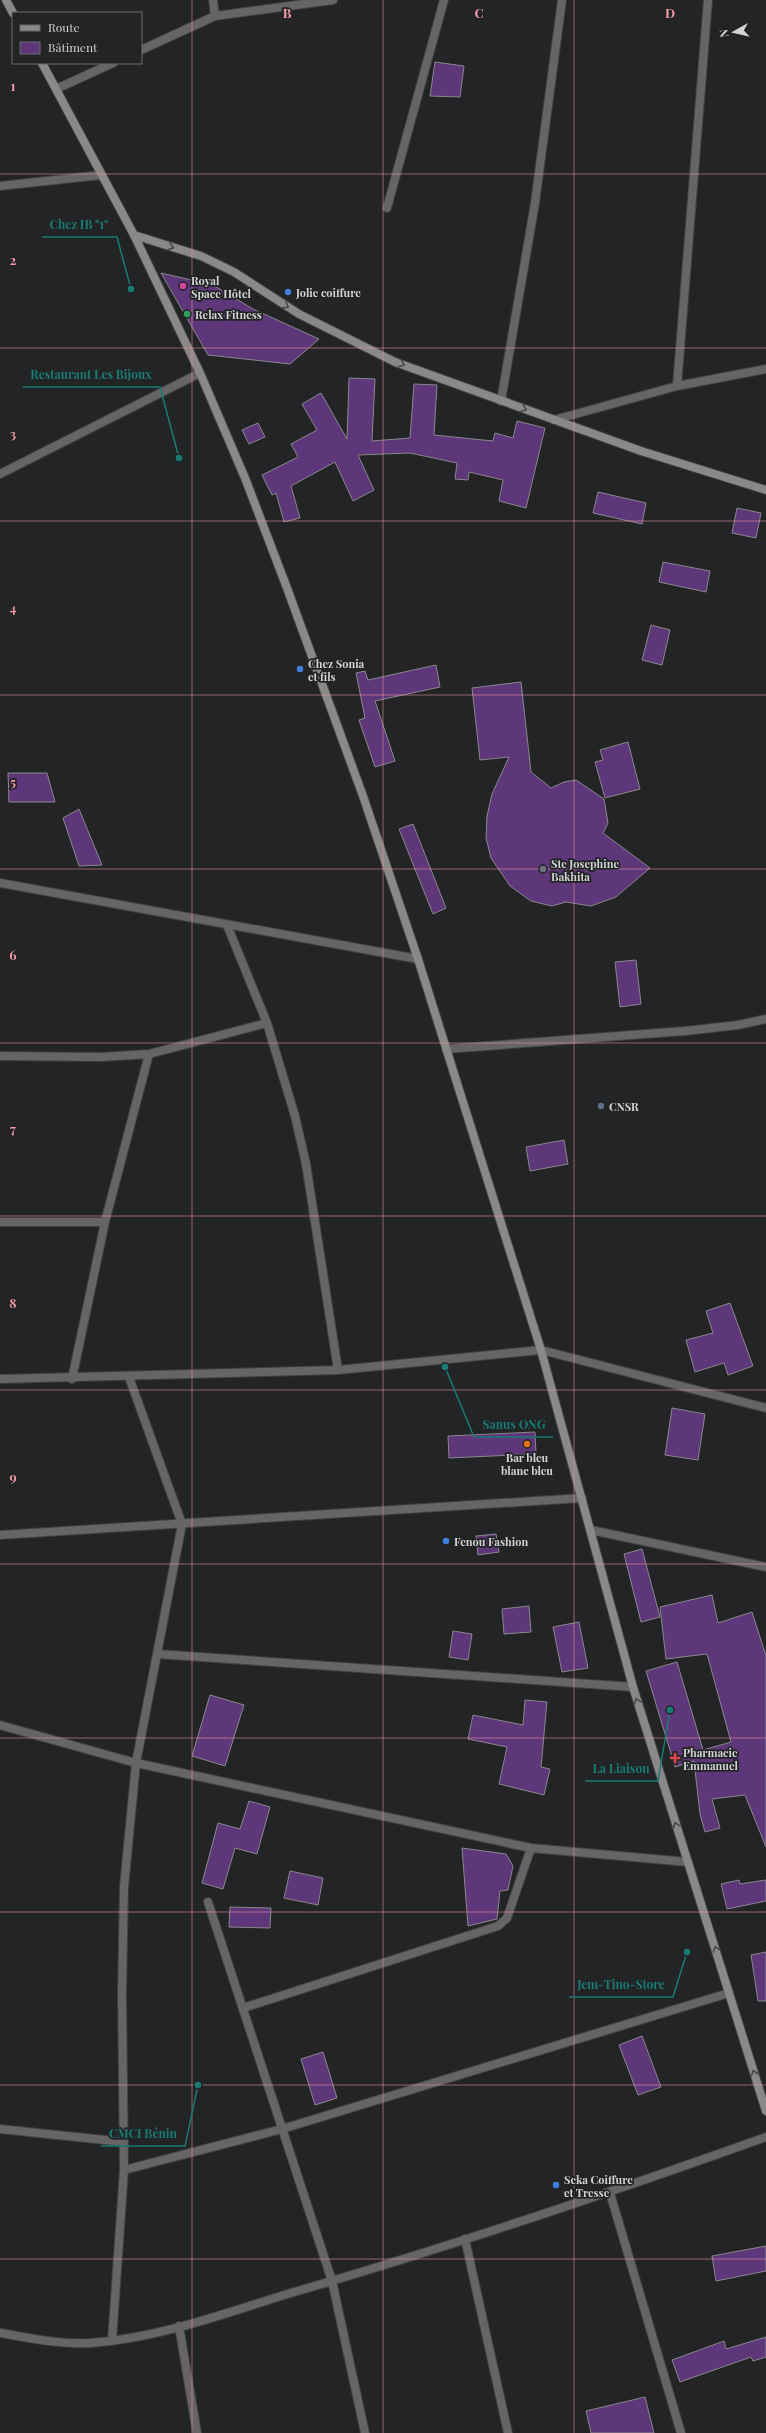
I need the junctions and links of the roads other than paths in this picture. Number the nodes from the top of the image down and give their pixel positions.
1 (6, 0) edge
2 (213, 0) edge
3 (333, 0) edge
4 (444, 0) edge
5 (562, 0) edge
6 (708, 0) edge
7 (12, 12) edge
8 (215, 16) junction
9 (142, 50) edge
10 (43, 64) edge
11 (111, 64) edge
12 (56, 89) junction
13 (101, 175) junction
14 (0, 186) edge
15 (387, 208) dead end
16 (134, 235) junction
17 (766, 370) edge
18 (200, 373) junction
19 (677, 386) junction
20 (501, 401) junction
21 (554, 420) junction
22 (0, 474) edge
23 (766, 490) edge
24 (0, 883) edge
25 (227, 924) junction
26 (418, 959) junction
27 (766, 1019) edge
28 (267, 1023) junction
29 (446, 1049) junction
30 (149, 1054) junction
31 (0, 1056) edge
32 (0, 1222) edge
33 (105, 1222) junction
34 (541, 1350) junction
35 (338, 1370) junction
36 (129, 1377) junction
37 (72, 1378) junction
38 (0, 1379) edge
39 (766, 1408) edge
40 (582, 1498) junction
41 (182, 1524) junction
42 (591, 1530) junction
43 (0, 1535) edge
44 (766, 1567) edge
45 (157, 1654) junction
46 (633, 1687) junction
47 (0, 1725) edge
48 (136, 1763) junction
49 (531, 1848) junction
50 (688, 1862) junction
51 (208, 1902) dead end
52 (730, 1993) junction
53 (243, 2008) junction
54 (766, 2111) edge
55 (0, 2129) edge
56 (282, 2129) junction
57 (766, 2137) edge
58 (124, 2142) junction
59 (124, 2170) junction
60 (610, 2193) junction
61 (465, 2239) junction
62 (332, 2281) junction
63 (179, 2326) junction
64 (0, 2333) edge
65 (112, 2341) junction
66 (197, 2433) edge
67 (365, 2433) edge
68 (508, 2433) edge
69 (681, 2433) edge

1 - 7 main road
2 - 8 street
3 - 8 street
4 - 15 street
5 - 20 street
6 - 19 street
8 - 9 street
10 - 12 main road
11 - 12 street
12 - 13 main road
13 - 14 street
13 - 16 main road
16 - 18 main road
16 -> 20 main road
17 - 19 street
18 - 22 street
18 - 26 main road
19 - 21 street
20 -> 21 main road
21 - 23 main road
24 - 25 street
25 - 26 street
25 - 28 street
26 - 29 main road
27 - 29 street
28 - 30 street
28 - 35 street
29 - 34 main road
30 - 31 street
30 - 33 street
32 - 33 street
33 - 37 street
34 - 35 street
34 - 39 street
34 - 40 main road
35 - 36 street
36 - 37 street
36 - 41 street
37 - 38 street
40 - 41 street
40 - 42 main road
41 - 43 street
41 - 45 street
42 - 44 street
42 - 46 main road
45 - 46 street
45 - 48 street
50 -> 46 main road
47 - 48 street
48 - 49 street
48 - 58 street
49 - 50 street
49 - 53 street
52 -> 50 main road
51 - 53 street
54 -> 52 main road
52 - 56 street
53 - 56 street
55 - 58 street
56 - 59 street
56 - 62 street
57 - 60 street
58 - 59 street
59 - 65 street
60 - 61 street
60 - 69 street
61 - 62 street
61 - 68 street
62 - 63 street
62 - 67 street
63 - 65 street
63 - 66 street
64 - 65 street

